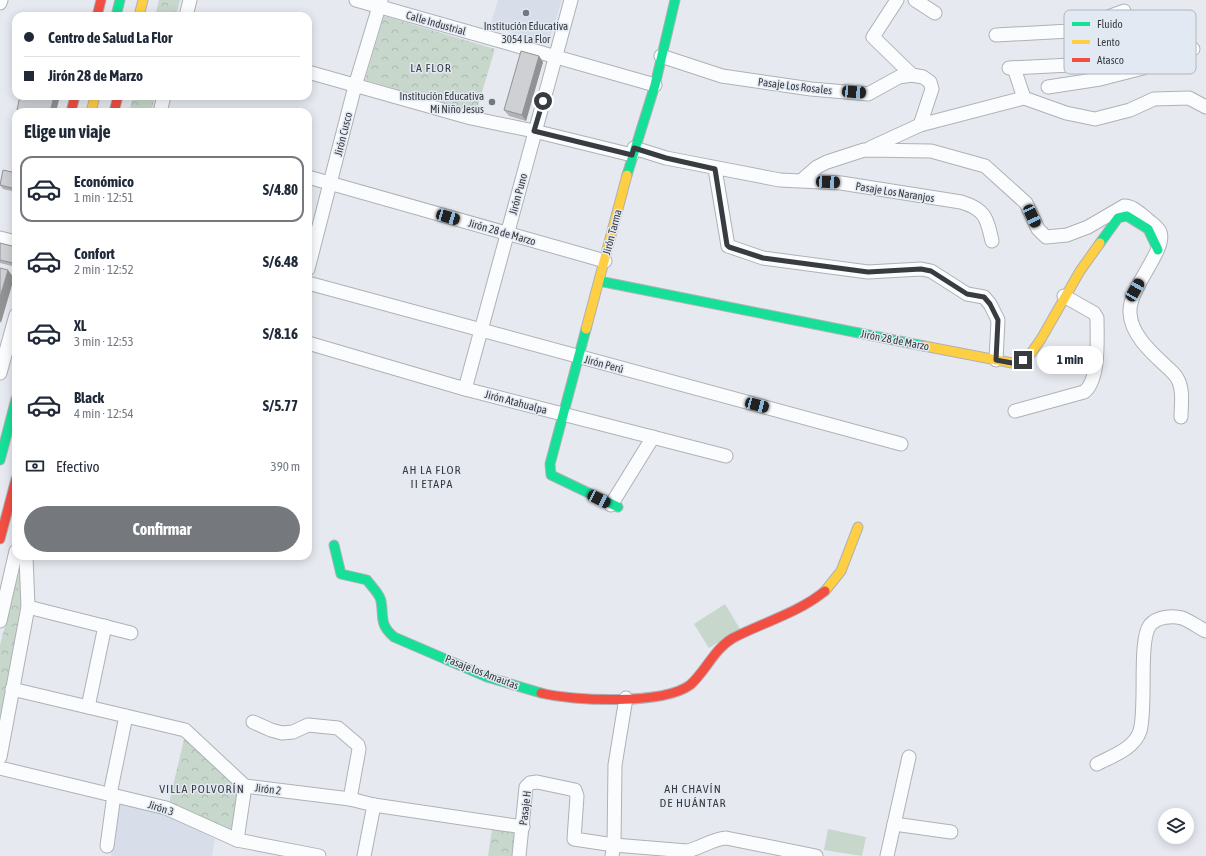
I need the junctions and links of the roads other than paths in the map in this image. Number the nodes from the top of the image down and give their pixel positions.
1 (101, 0) edge
2 (120, 0) edge
3 (143, 0) edge
4 (190, 0) edge
5 (356, 0) edge
6 (571, 0) edge
7 (675, 0) edge
8 (897, 0) edge
9 (916, 0) edge
10 (380, 3) edge
11 (98, 12) edge
12 (117, 12) edge
13 (140, 12) edge
14 (187, 12) edge
15 (935, 13) dead end
16 (1064, 31) edge
17 (996, 35) dead end
18 (661, 56) junction
19 (555, 57) junction
20 (1064, 65) edge
21 (312, 73) edge
22 (1120, 74) edge
23 (912, 75) junction
24 (655, 85) junction
25 (355, 86) junction
26 (1048, 87) dead end
27 (1024, 98) junction
28 (1206, 107) edge
29 (920, 124) junction
30 (534, 131) junction
31 (864, 150) junction
32 (633, 151) junction
33 (715, 169) junction
34 (312, 178) edge
35 (802, 180) junction
36 (330, 184) junction
37 (507, 233) junction
38 (0, 238) edge
39 (12, 241) edge
40 (992, 241) dead end
41 (1158, 250) junction
42 (312, 254) edge
43 (605, 260) junction
44 (599, 281) junction
45 (312, 284) edge
46 (1064, 296) junction
47 (12, 330) edge
48 (481, 330) junction
49 (312, 344) edge
50 (579, 357) junction
51 (996, 360) junction
52 (0, 373) edge
53 (466, 389) junction
54 (1015, 411) dead end
55 (12, 414) edge
56 (563, 414) junction
57 (1181, 417) dead end
58 (653, 437) junction
59 (901, 444) dead end
60 (726, 456) dead end
61 (0, 460) edge
62 (12, 494) edge
63 (615, 506) joint
64 (6, 516) junction
65 (12, 517) edge
66 (858, 527) dead end
67 (0, 539) edge
68 (334, 545) dead end
69 (14, 560) edge
70 (26, 560) edge
71 (28, 607) junction
72 (0, 621) edge
73 (105, 626) junction
74 (1206, 631) edge
75 (131, 633) dead end
76 (12, 690) junction
77 (626, 698) junction
78 (88, 707) junction
79 (126, 716) junction
80 (253, 722) dead end
81 (909, 757) dead end
82 (0, 758) edge
83 (1097, 764) dead end
84 (0, 768) edge
85 (244, 786) junction
86 (112, 795) junction
87 (350, 800) junction
88 (374, 805) junction
89 (894, 824) junction
90 (523, 827) junction
91 (951, 832) dead end
92 (236, 840) junction
93 (107, 846) dead end
94 (613, 850) edge
95 (319, 856) edge
96 (364, 856) edge
97 (519, 856) edge
98 (816, 856) edge
99 (887, 856) edge

1 - 11 main road
2 - 12 main road
3 - 13 main road
4 - 14 street
5 - 10 street, Calle Industrial
6 - 19 street, Jirón Puno
7 - 18 main road, Jirón Tarma
8 - 23 street
9 - 15 street
10 - 19 street, Calle Industrial
10 - 25 street, Jirón Cusco
16 - 17 street
18 - 23 street, Pasaje Los Rosales
18 - 24 main road, Jirón Tarma
19 - 24 street, Calle Industrial
19 - 30 street, Jirón Puno
20 - 27 street
21 - 25 street, Pasaje Los Naranjos
22 - 26 street
23 - 29 street
24 - 32 main road, Jirón Tarma
25 - 30 street, Pasaje Los Naranjos
25 - 36 street, Jirón Cusco
27 - 28 street
27 - 29 street
29 - 31 street
30 - 32 street, Pasaje Los Naranjos
30 - 37 street, Jirón Puno
31 - 35 street
31 - 41 street
32 - 33 street, Pasaje Los Naranjos
32 - 43 main road, Jirón Tarma
33 - 35 street, Pasaje Los Naranjos
33 - 51 street
34 - 36 street, Jirón 28 de Marzo
35 - 40 street, Pasaje Los Naranjos
36 - 37 street, Jirón 28 de Marzo
36 - 42 street, Jirón Cusco
37 - 43 street, Jirón 28 de Marzo
37 - 48 street, Jirón Puno
38 - 39 street
41 - 46 main road, Jirón 28 de Marzo
41 - 57 street
43 - 44 main road, Jirón Tarma
44 - 50 main road, Jirón Tarma
44 - 51 main road, Jirón 28 de Marzo
45 - 48 street, Jirón Perú
46 - 51 main road, Jirón 28 de Marzo
46 - 54 street
47 - 52 street
48 - 50 street, Jirón Perú
48 - 53 street, Jirón Puno
49 - 53 street, Jirón Atahualpa
50 - 56 main road, Jirón Tarma
50 - 59 street, Jirón Perú
53 - 56 street, Jirón Atahualpa
55 - 61 main road
56 - 58 street, Jirón Atahualpa
56 - 63 main road, Jirón Tarma
58 - 60 street, Jirón Atahualpa
58 - 63 street
62 - 64 main road
64 - 65 main road
64 - 67 main road
66 - 77 main road, Pasaje los Amautas
68 - 77 main road, Pasaje los Amautas
69 - 72 street
70 - 71 street
71 - 73 street
71 - 76 street
73 - 75 street
73 - 78 street
74 - 83 street
76 - 78 street, Jirón 2
76 - 82 street
77 - 94 street
78 - 79 street, Jirón 2
79 - 85 street, Jirón 2
79 - 86 street
80 - 87 street
81 - 89 street
84 - 86 street, Jirón 3
85 - 87 street, Jirón 2
85 - 92 street
86 - 92 street, Jirón 3
86 - 93 street
87 - 88 street, Jirón 2
88 - 90 street, Jirón 2
88 - 96 street
89 - 91 street
89 - 99 street
90 - 94 street, Pasaje H
90 - 97 street, Pasaje H
92 - 95 street, Jirón 3
94 - 98 street

